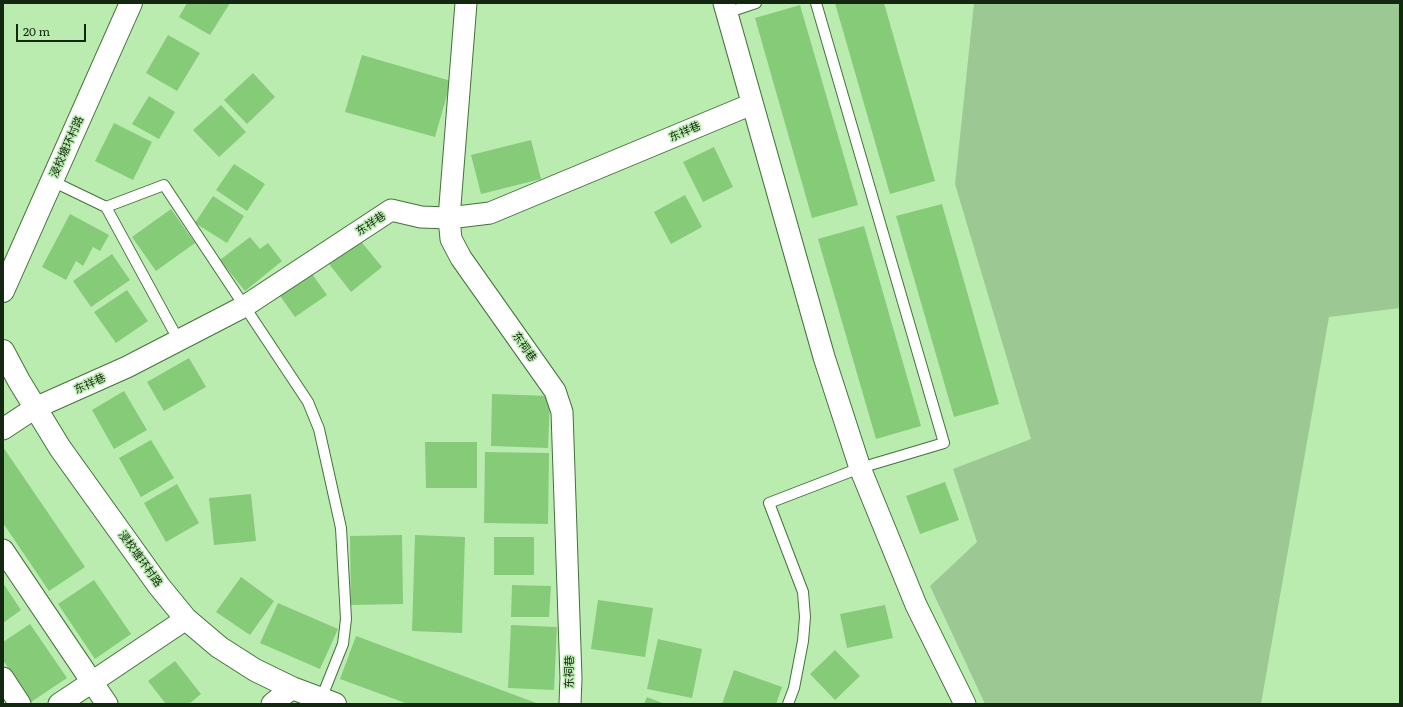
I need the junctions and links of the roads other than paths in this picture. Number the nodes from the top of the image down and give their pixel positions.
1 (130, 3) edge
2 (466, 3) edge
3 (756, 3) edge
4 (816, 3) edge
5 (725, 8) edge
6 (752, 104) junction
7 (52, 181) junction
8 (106, 207) junction
9 (449, 218) junction
10 (3, 291) edge
11 (245, 306) junction
12 (179, 341) junction
13 (3, 351) edge
14 (35, 408) junction
15 (3, 429) edge
16 (860, 468) junction
17 (3, 550) edge
18 (186, 619) junction
19 (3, 678) edge
20 (92, 682) junction
21 (292, 688) junction
22 (328, 701) edge
23 (20, 704) edge
24 (59, 704) edge
25 (107, 704) edge
26 (272, 704) edge
27 (570, 704) edge
28 (788, 704) edge
29 (965, 704) edge

1 - 7 street, 浸校塘环村路
2 - 9 street, 东祠巷
3 - 5 lane
4 - 16 lane
5 - 6 street
6 - 9 street, 东祥巷
6 - 16 street
7 - 8 lane
7 - 10 street, 浸校塘环村路
8 - 11 lane
8 - 12 lane
9 - 11 street, 东祥巷
9 - 27 street, 东祠巷
11 - 12 street, 东祥巷
11 - 22 lane
12 - 14 street, 东祥巷
13 - 14 street, 浸校塘环村路
14 - 15 street, 东祥巷
14 - 18 street, 浸校塘环村路
16 - 28 lane
16 - 29 street
17 - 20 street
18 - 20 street
18 - 21 street, 浸校塘环村路
19 - 23 street
20 - 24 street
20 - 25 street
21 - 22 street, 浸校塘环村路
21 - 26 street

